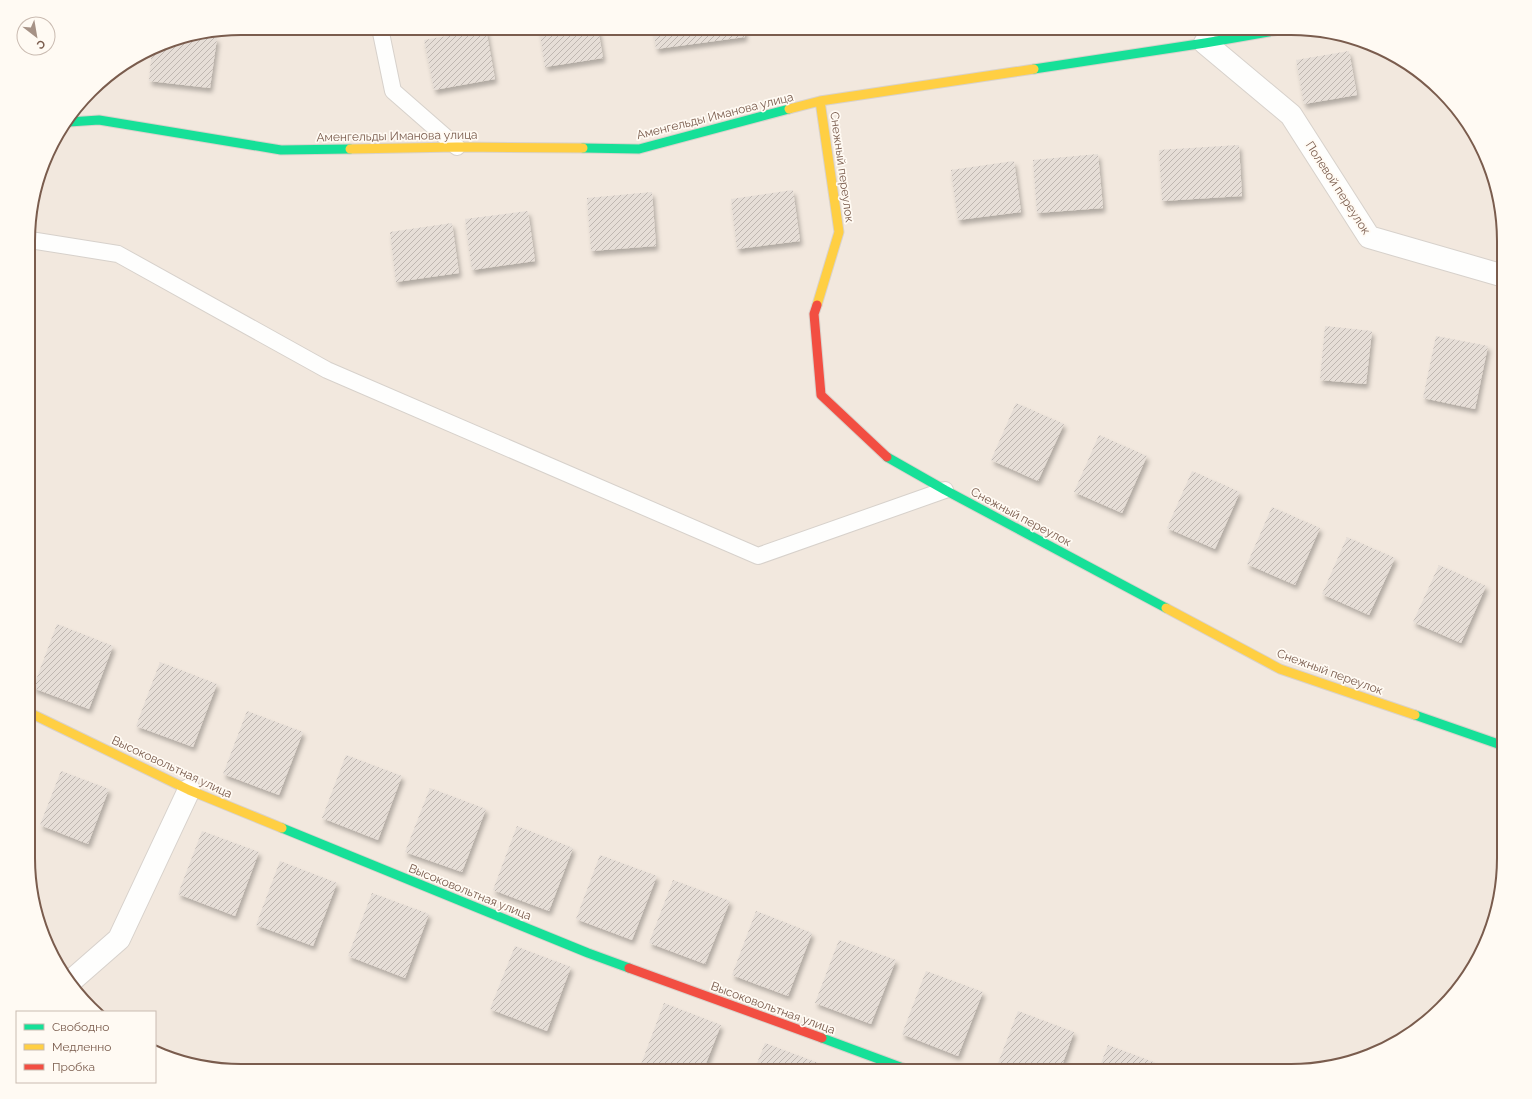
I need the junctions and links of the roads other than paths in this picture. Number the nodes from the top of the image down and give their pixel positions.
1 (381, 35) edge
2 (1244, 35) edge
3 (1205, 43) junction
4 (820, 101) junction
5 (73, 122) edge
6 (458, 147) junction
7 (35, 241) edge
8 (1497, 274) edge
9 (945, 490) junction
10 (35, 715) edge
11 (1497, 744) edge
12 (189, 790) junction
13 (74, 978) edge
14 (892, 1064) edge

1 - 6 lane
2 - 3 street, Аменгельды Иманова улица
3 - 4 street, Аменгельды Иманова улица
3 - 8 street, Полевой переулок
4 - 6 street, Аменгельды Иманова улица
4 - 9 street, Снежный переулок
5 - 6 street, Аменгельды Иманова улица
7 - 9 lane
9 - 11 street, Снежный переулок
10 - 12 street, Высоковольтная улица
12 - 13 street
12 - 14 street, Высоковольтная улица

